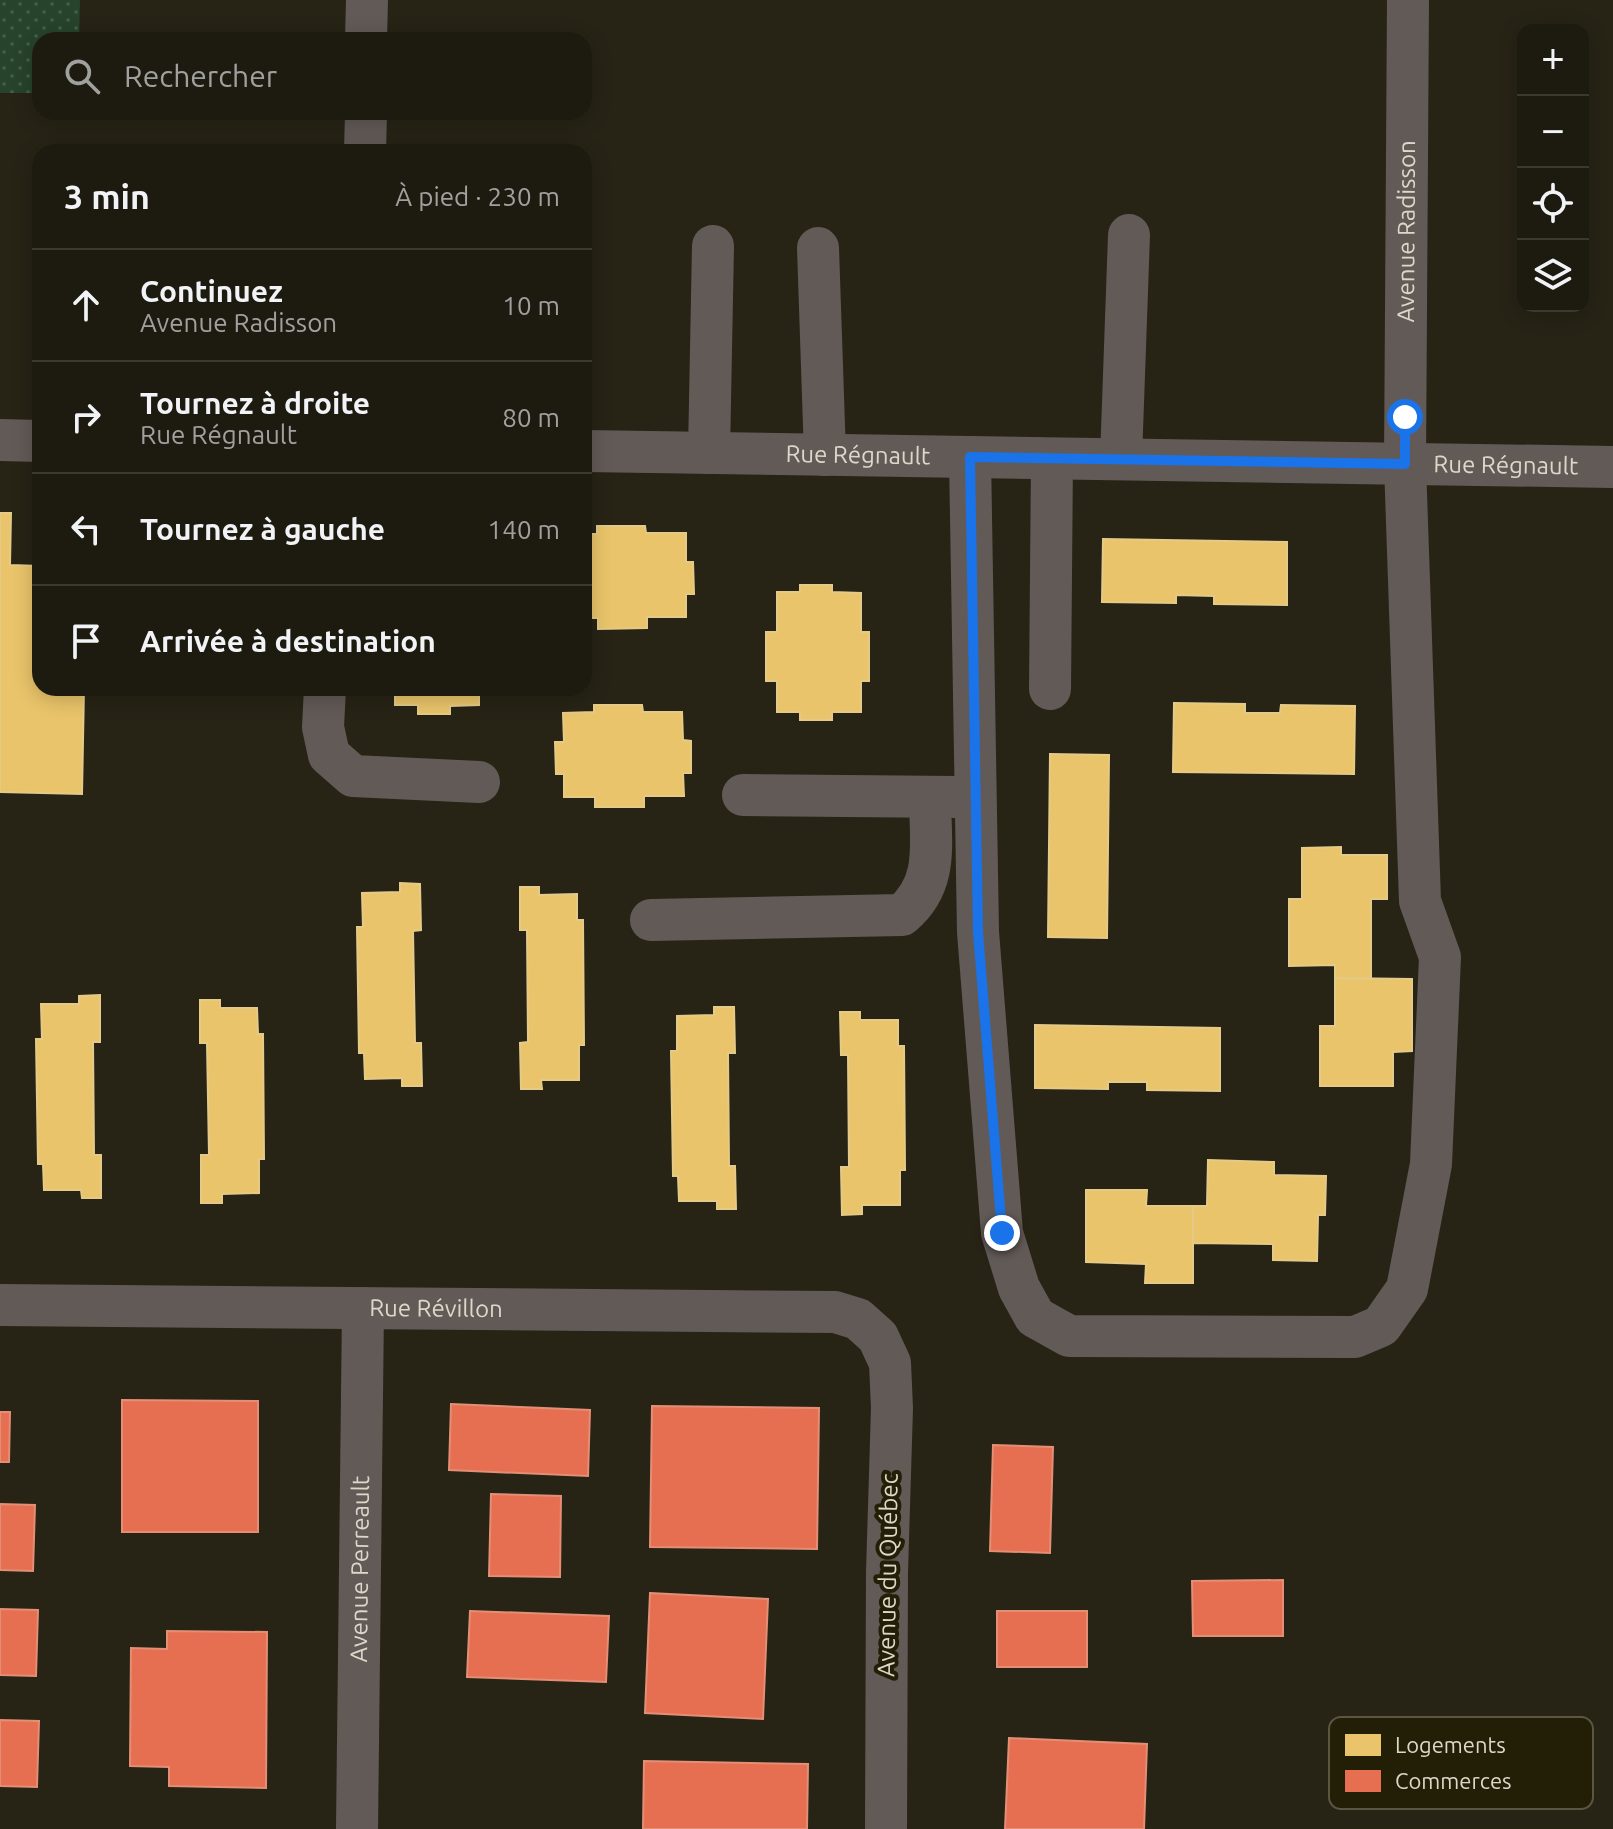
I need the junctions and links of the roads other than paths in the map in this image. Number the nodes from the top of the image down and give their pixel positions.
1 (367, 0) edge
2 (1408, 0) edge
3 (366, 32) edge
4 (366, 120) edge
5 (365, 144) edge
6 (1129, 235) dead end
7 (713, 246) dead end
8 (818, 248) dead end
9 (0, 440) edge
10 (32, 441) edge
11 (592, 451) edge
12 (709, 453) junction
13 (825, 455) junction
14 (970, 457) junction
15 (1052, 459) junction
16 (1121, 459) junction
17 (1405, 464) junction
18 (1613, 467) edge
19 (1050, 689) dead end
20 (325, 696) edge
21 (479, 782) dead end
22 (743, 795) dead end
23 (930, 797) junction
24 (975, 797) junction
25 (651, 920) dead end
26 (0, 1305) edge
27 (363, 1308) junction
28 (868, 1328) joint
29 (357, 1829) edge
30 (886, 1829) edge

1 - 3 street
2 - 17 street, Avenue Radisson
4 - 5 street
6 - 16 street
7 - 12 street
8 - 13 street
9 - 10 street
11 - 12 street, Rue Régnault
12 - 13 street, Rue Régnault
13 - 14 street, Rue Régnault
14 - 15 street, Rue Régnault
14 - 24 street, Avenue Radisson
15 - 16 street, Rue Régnault
15 - 19 street
16 - 17 street, Rue Régnault
17 - 18 street, Rue Régnault
17 - 24 street, Avenue Radisson
20 - 21 street
22 - 23 street
23 - 24 street
23 - 25 street
26 - 27 street, Rue Révillon
27 - 28 street, Rue Révillon
27 - 29 street, Avenue Perreault
28 - 30 street, Avenue du Québec

